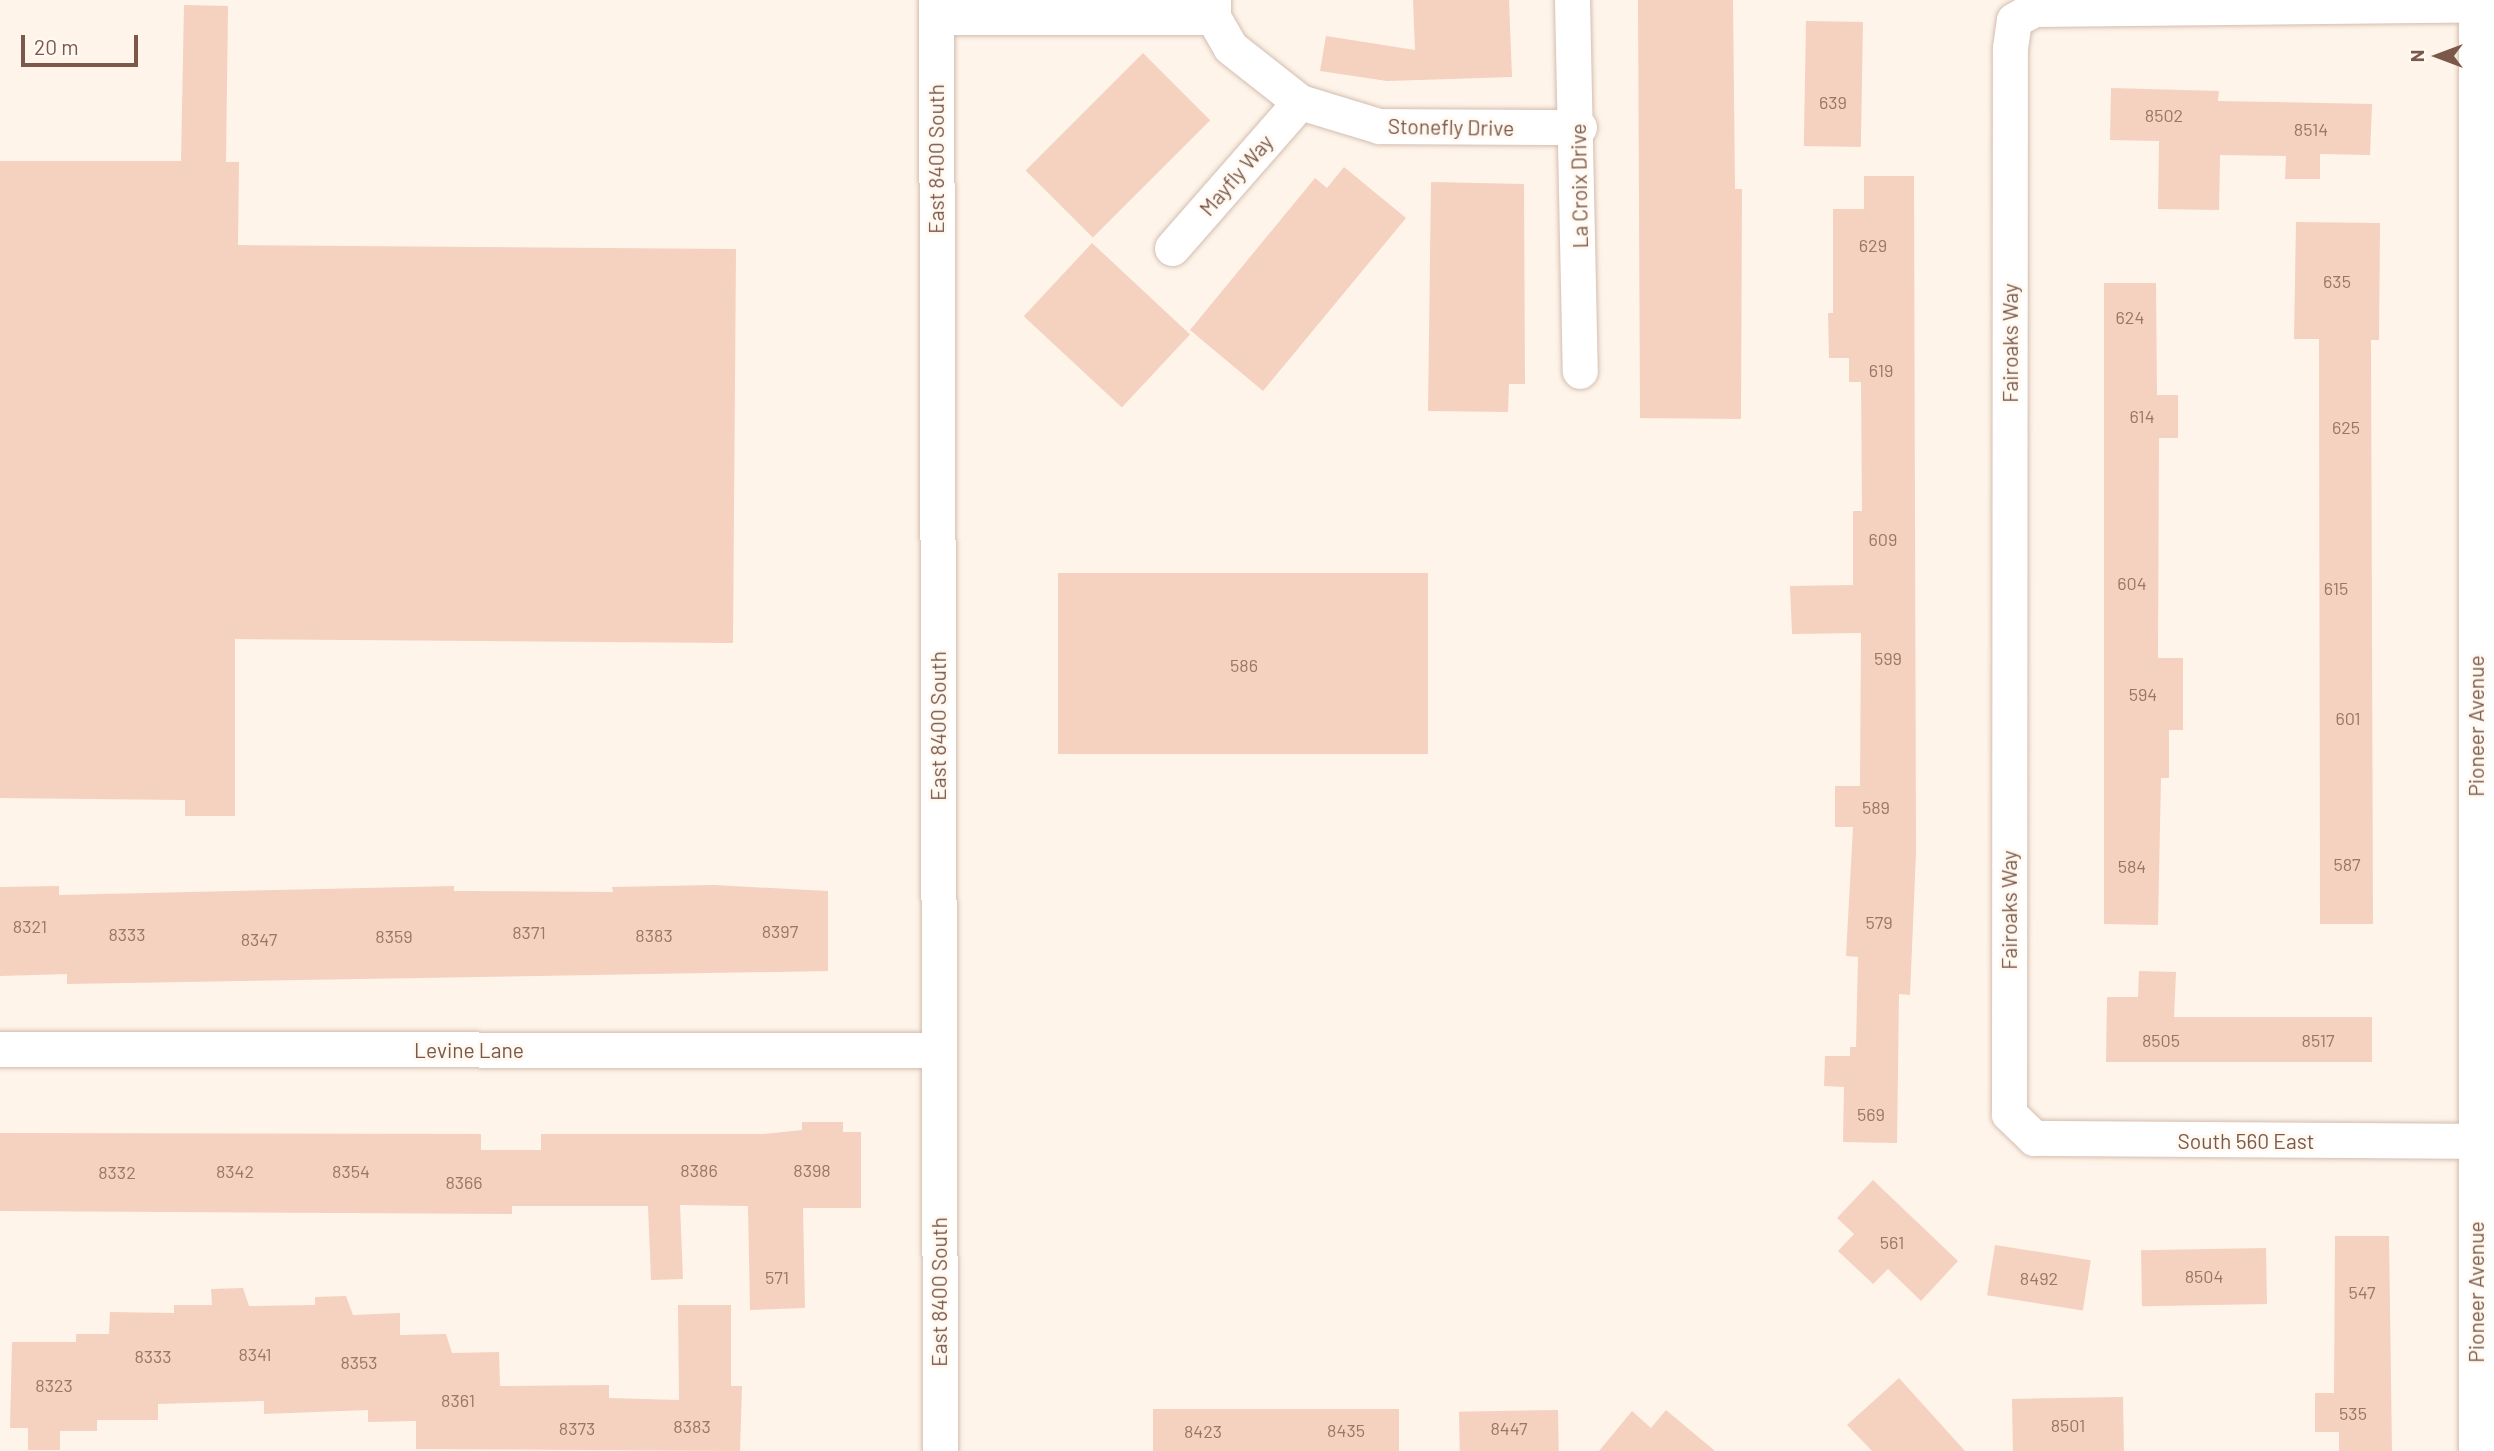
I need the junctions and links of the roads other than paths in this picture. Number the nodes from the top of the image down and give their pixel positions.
1 (1572, 0) edge
2 (2482, 3) edge
3 (936, 8) edge
4 (1213, 8) edge
5 (1300, 102) junction
6 (1579, 127) junction
7 (1172, 248) dead end
8 (1580, 371) dead end
9 (2485, 519) edge
10 (0, 1049) edge
11 (938, 1050) junction
12 (2485, 1051) edge
13 (2019, 1129) joint
14 (2476, 1141) junction
15 (940, 1451) edge
16 (2476, 1451) edge

1 - 6 street, La Croix Drive
2 - 9 street, Pioneer Avenue
2 - 13 street, Fairoaks Way
3 - 4 street
3 - 11 street, East 8400 South
4 - 5 street, Stonefly Drive
5 - 6 street, Stonefly Drive
5 - 7 street, Mayfly Way
6 - 8 street, La Croix Drive
9 - 12 street, Pioneer Avenue
10 - 11 street, Levine Lane
11 - 15 street, East 8400 South
12 - 14 street, Pioneer Avenue
13 - 14 street, South 560 East
14 - 16 street, Pioneer Avenue

